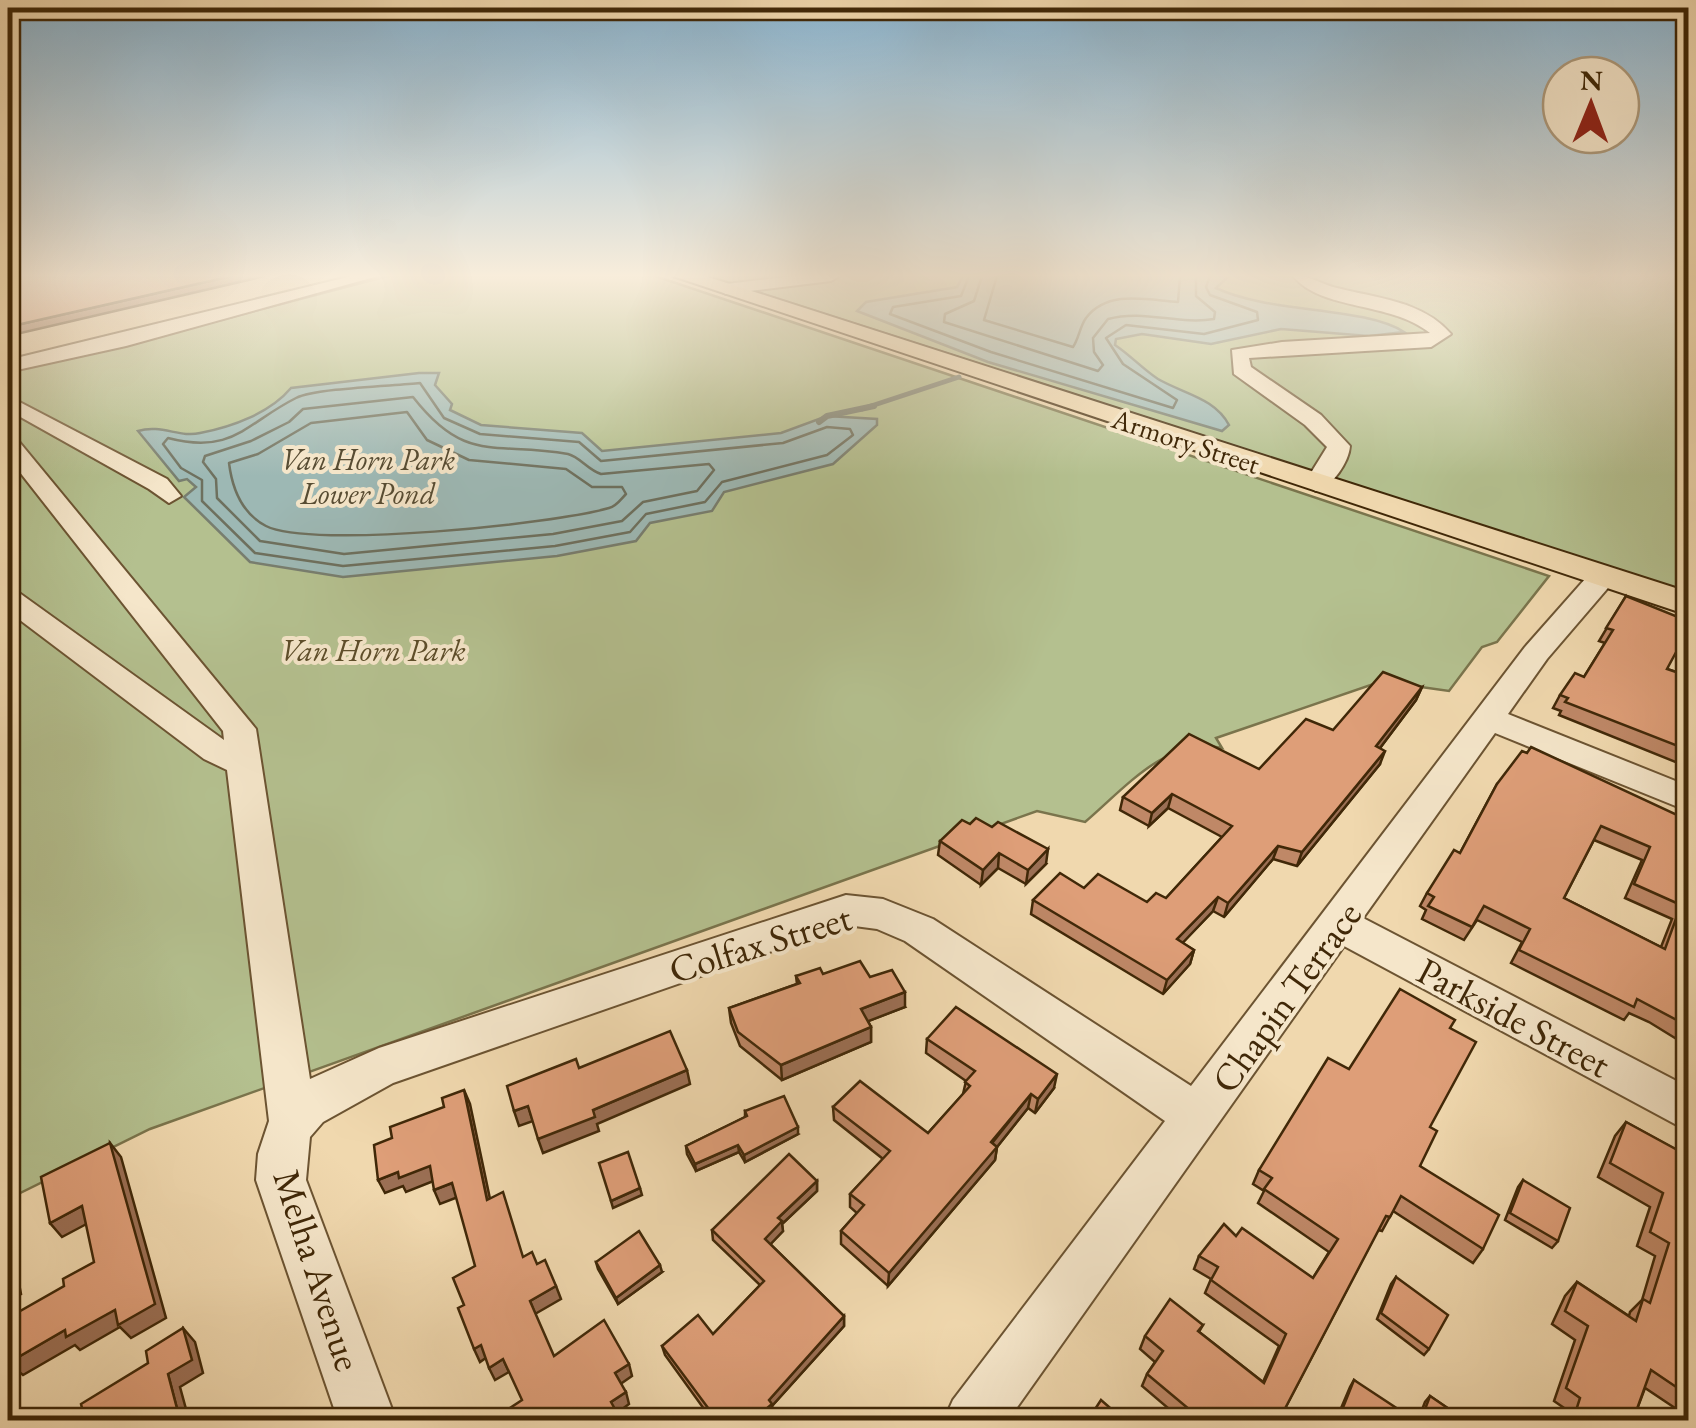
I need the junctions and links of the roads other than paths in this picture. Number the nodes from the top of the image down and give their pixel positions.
1 (116, 343) edge
2 (888, 343) edge
3 (1396, 343) edge
4 (8, 366) edge
5 (8, 402) edge
6 (8, 443) edge
7 (1316, 484) junction
8 (169, 496) dead end
9 (1603, 576) junction
10 (8, 598) edge
11 (1688, 604) edge
12 (1489, 718) junction
13 (244, 765) junction
14 (1688, 798) edge
15 (1339, 924) junction
16 (1688, 1110) edge
17 (1198, 1117) junction
18 (293, 1122) junction
19 (367, 1420) edge
20 (973, 1420) edge

1 - 4 street
2 - 7 main road, Armory Street
3 - 7 street
5 - 8 street
6 - 13 street
7 - 9 main road, Armory Street
9 - 11 main road, Armory Street
9 - 12 street, Chapin Terrace
10 - 13 street
12 - 14 street
12 - 15 street, Chapin Terrace
13 - 18 street
15 - 16 street, Parkside Street
15 - 17 street, Chapin Terrace
17 - 18 street, Colfax Street
17 - 20 street, Chapin Terrace
18 - 19 street, Melha Avenue

